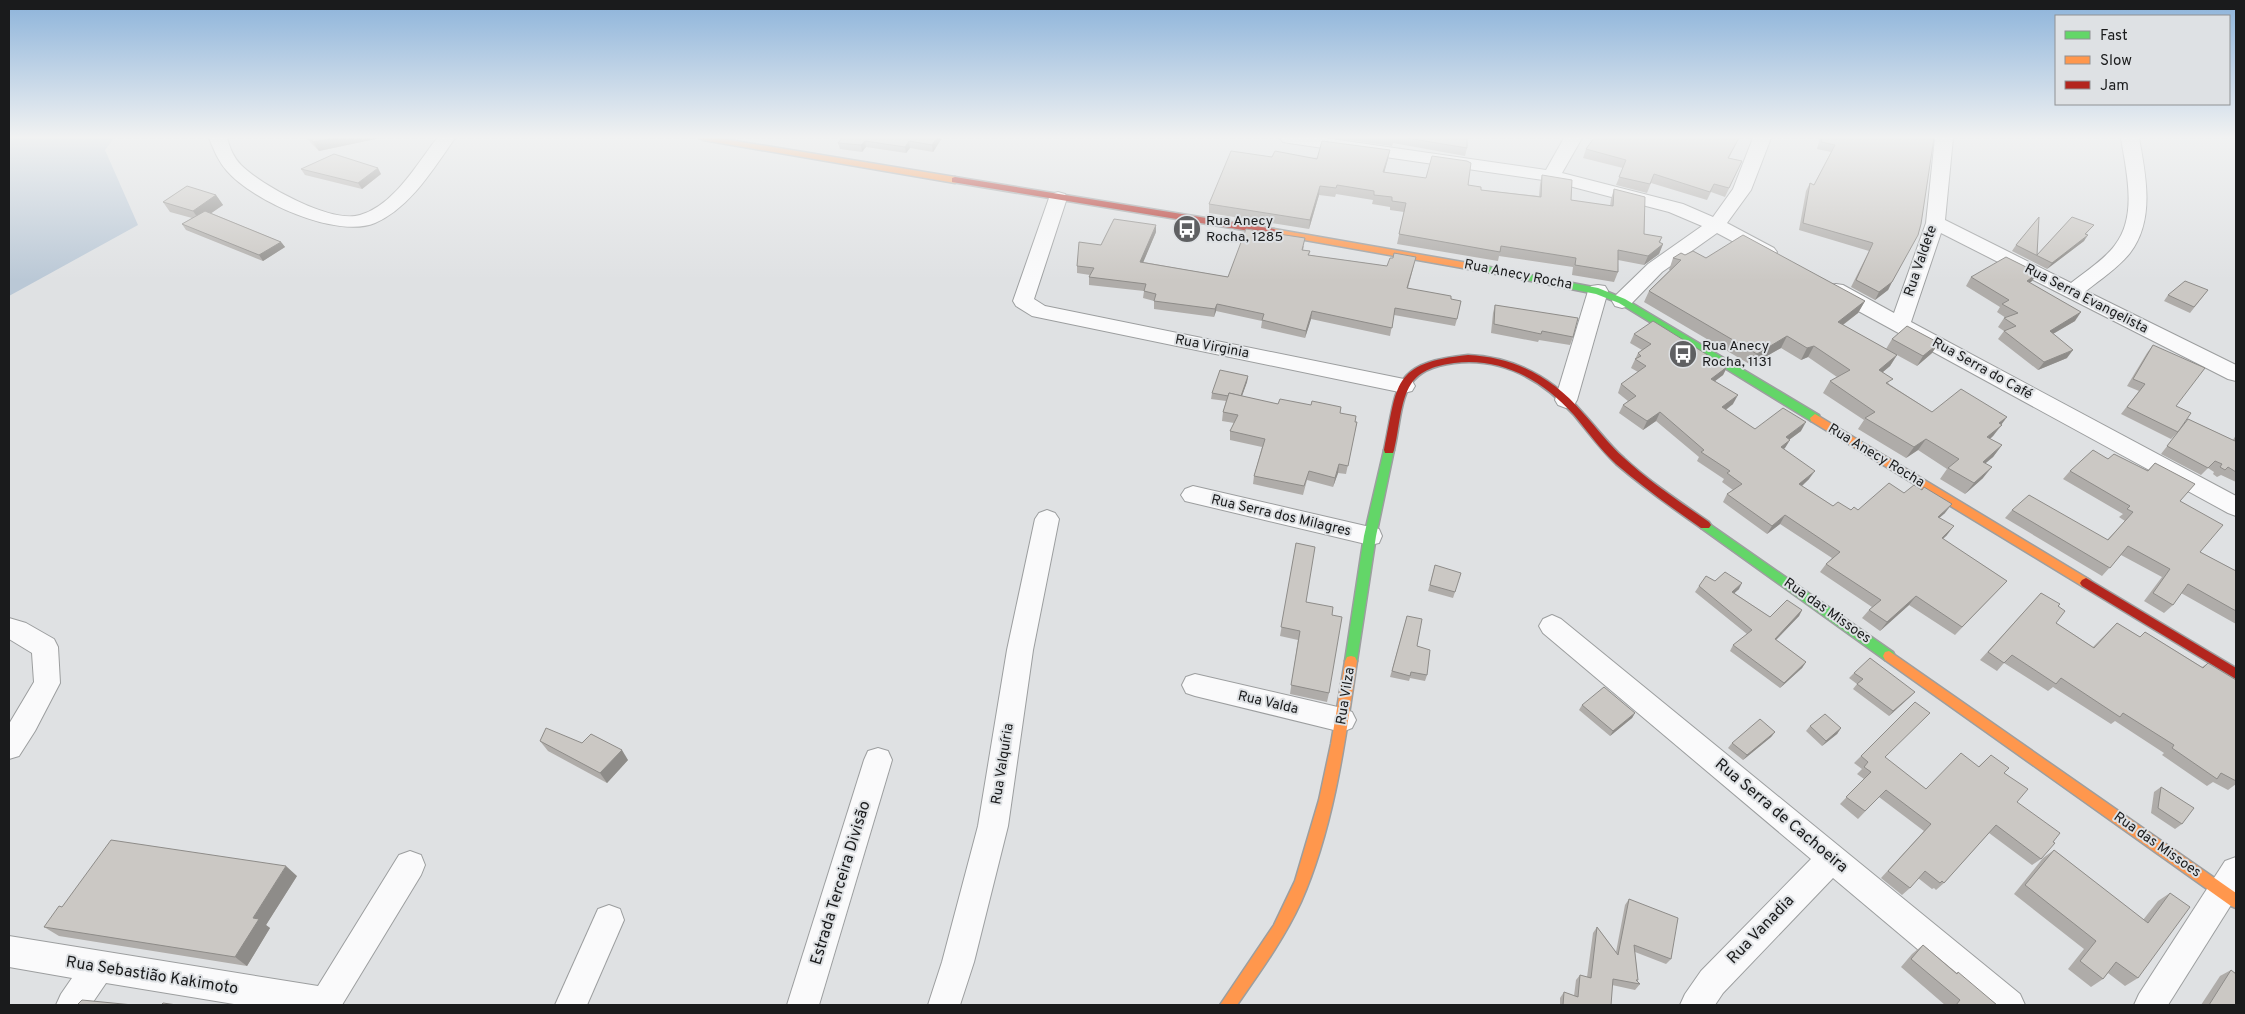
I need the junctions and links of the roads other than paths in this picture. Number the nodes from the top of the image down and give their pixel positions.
1 (255, 185) edge
2 (409, 185) edge
3 (983, 185) edge
4 (1587, 185) edge
5 (1744, 185) edge
6 (1939, 185) edge
7 (2136, 185) edge
8 (1058, 198) junction
9 (1935, 223) junction
10 (1716, 225) junction
11 (1783, 261) edge
12 (1816, 279) edge
13 (1598, 291) junction
14 (2072, 292) junction
15 (1622, 301) junction
16 (1900, 324) junction
17 (2236, 374) edge
18 (1410, 378) junction
19 (1566, 400) junction
20 (1193, 495) dead end
21 (2236, 507) edge
22 (1047, 519) dead end
23 (1370, 536) junction
24 (1552, 626) dead end
25 (9, 629) edge
26 (2236, 674) edge
27 (1195, 686) dead end
28 (1342, 720) junction
29 (9, 747) edge
30 (878, 760) dead end
31 (1831, 859) junction
32 (410, 865) dead end
33 (2232, 888) edge
34 (609, 920) dead end
35 (9, 952) edge
36 (98, 968) junction
37 (324, 1004) edge
38 (72, 1005) edge
39 (571, 1005) edge
40 (803, 1005) edge
41 (944, 1005) edge
42 (1228, 1005) edge
43 (1696, 1005) edge
44 (2009, 1005) edge
45 (2150, 1005) edge

1 - 2 street
3 - 8 street, Rua Anecy Rocha
4 - 10 street
5 - 10 street
6 - 9 street, Rua Valdete
7 - 14 street
8 - 13 street, Rua Anecy Rocha
8 - 18 street, Rua Virginia
9 - 14 street, Rua Serra Evangelista
9 - 16 street, Rua Valdete
10 - 11 street
10 - 15 street
12 - 16 street, Rua Serra do Café
13 - 15 street, Rua Anecy Rocha
13 - 19 street
14 - 17 street, Rua Serra Evangelista
15 - 26 street, Rua Anecy Rocha
16 - 21 street, Rua Serra do Café
18 - 19 street, Rua das Missoes
18 - 23 street, Rua Vilza
19 - 33 street, Rua das Missoes
20 - 23 street, Rua Serra dos Milagres
22 - 41 street, Rua Valquíria
23 - 28 street, Rua Vilza
24 - 31 street, Rua Serra de Cachoeira
25 - 29 street
27 - 28 street, Rua Valda
28 - 42 street, Rua Vilza
30 - 40 street, Estrada Terceira Divisão
31 - 43 street, Rua Vanadia
31 - 44 street, Rua Serra de Cachoeira
32 - 37 street
33 - 45 street
34 - 39 street
35 - 36 street, Rua Sebastião Kakimoto
36 - 37 street, Rua Sebastião Kakimoto
36 - 38 street

